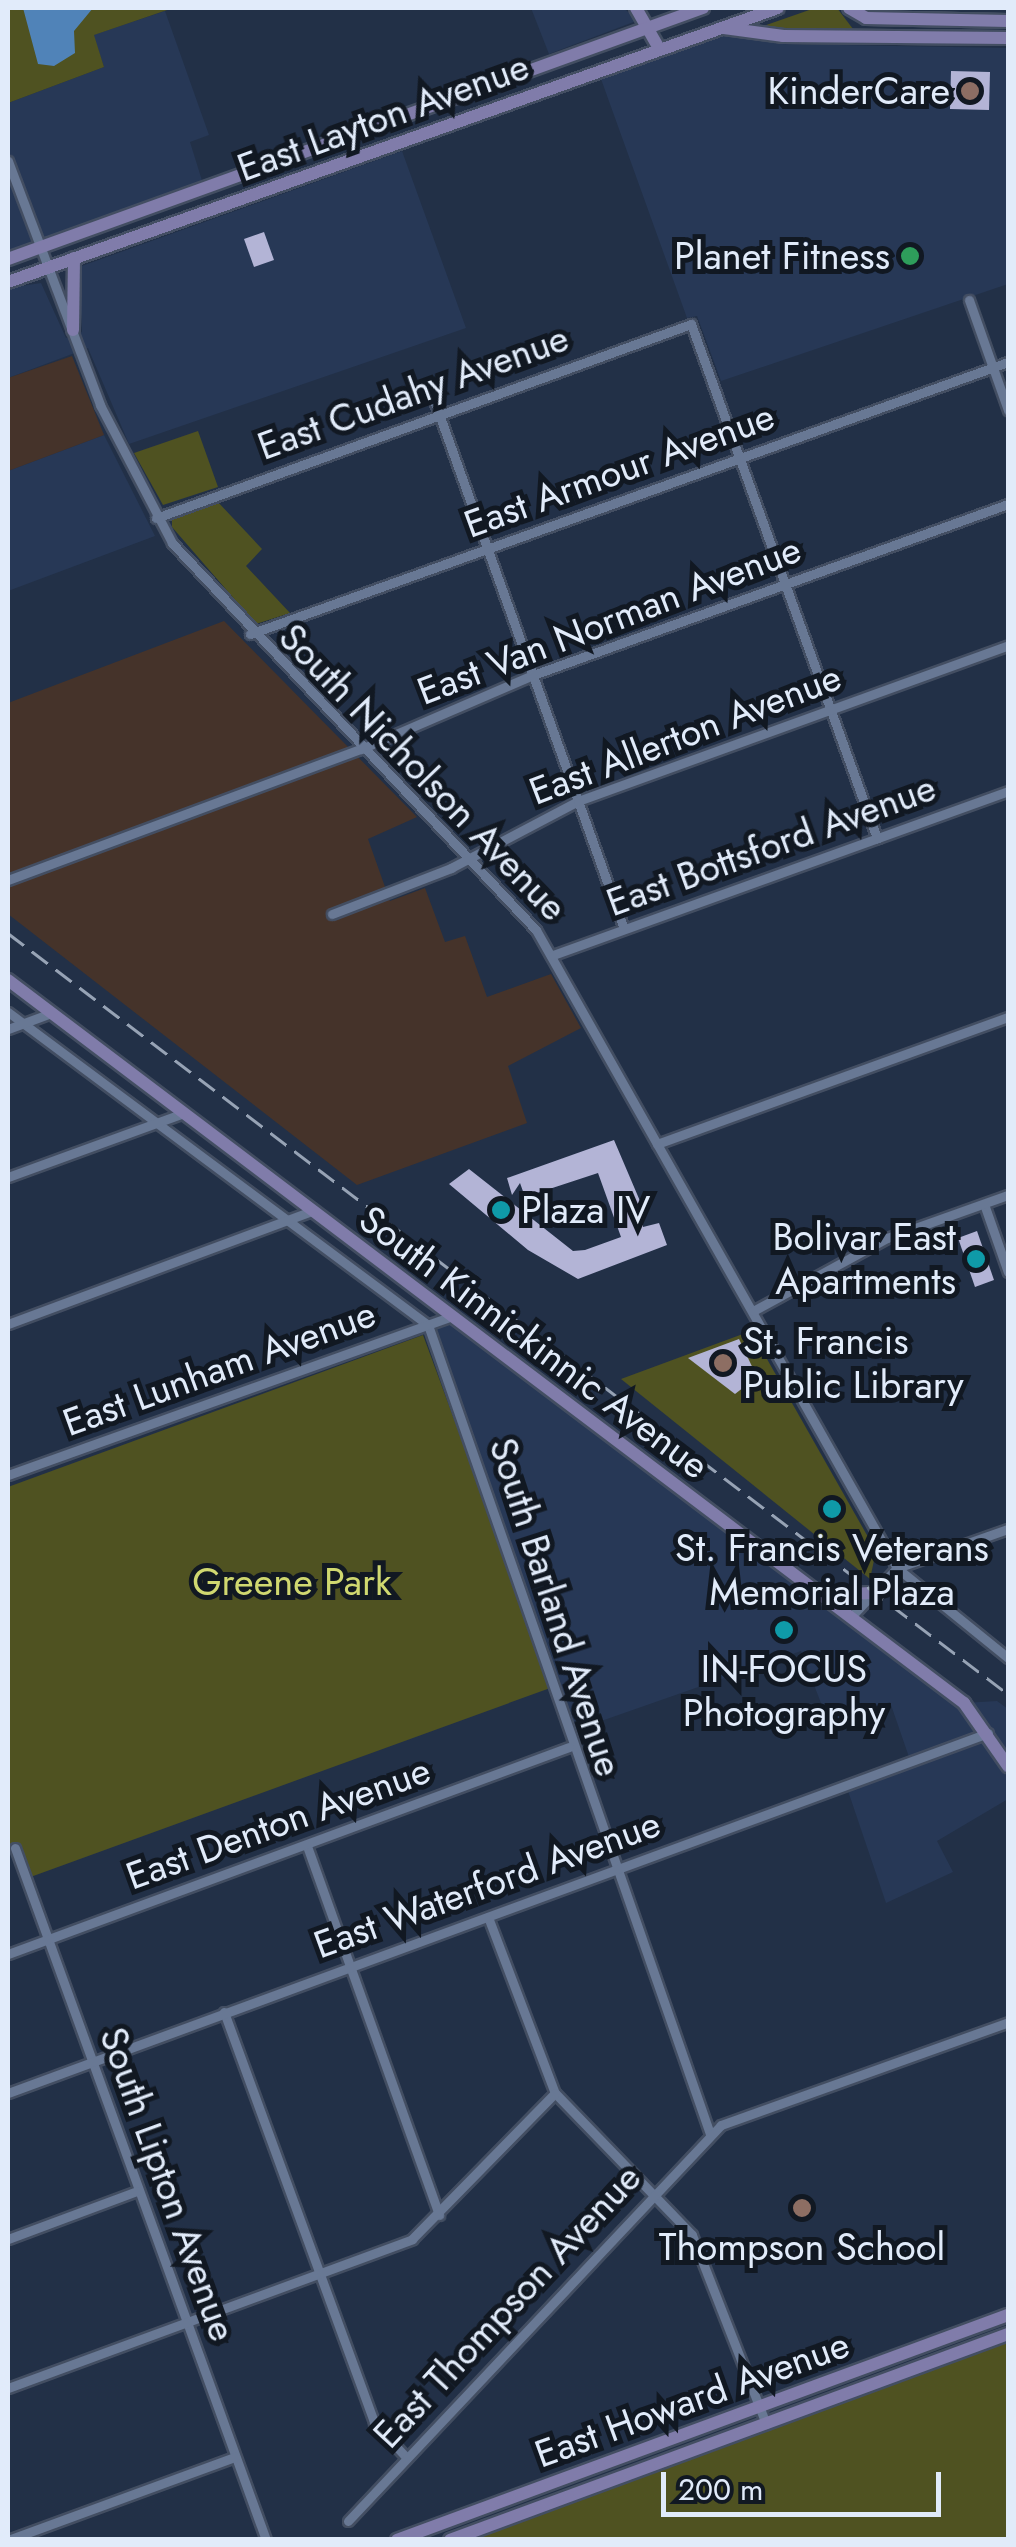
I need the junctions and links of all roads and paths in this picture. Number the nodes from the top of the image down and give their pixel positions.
1 (636, 8) edge
2 (703, 8) edge
3 (778, 8) edge
4 (849, 8) edge
5 (668, 13) edge
6 (1008, 21) edge
7 (650, 26) junction
8 (722, 28) junction
9 (1008, 38) edge
10 (675, 44) junction
11 (660, 50) junction
12 (8, 160) edge
13 (40, 246) junction
14 (74, 258) junction
15 (8, 259) edge
16 (48, 268) junction
17 (8, 282) edge
18 (969, 300) dead end
19 (73, 330) junction
20 (1008, 362) edge
21 (993, 368) junction
22 (434, 400) dead end
23 (1008, 410) edge
24 (439, 414) junction
25 (741, 458) junction
26 (1008, 504) edge
27 (156, 518) junction
28 (488, 549) junction
29 (785, 584) junction
30 (250, 634) junction
31 (1008, 645) edge
32 (533, 675) junction
33 (830, 710) junction
34 (361, 749) junction
35 (1008, 791) edge
36 (578, 801) junction
37 (877, 838) junction
38 (471, 858) junction
39 (8, 880) edge
40 (332, 914) dead end
41 (624, 930) junction
42 (553, 955) junction
43 (8, 980) edge
44 (8, 1012) edge
45 (51, 1013) junction
46 (1008, 1017) edge
47 (23, 1024) junction
48 (8, 1029) edge
49 (184, 1113) junction
50 (156, 1122) junction
51 (656, 1144) junction
52 (8, 1177) edge
53 (1008, 1195) edge
54 (984, 1204) junction
55 (312, 1211) junction
56 (285, 1220) junction
57 (1008, 1272) edge
58 (752, 1312) junction
59 (450, 1317) junction
60 (8, 1324) edge
61 (428, 1325) junction
62 (8, 1475) edge
63 (1008, 1529) edge
64 (898, 1568) junction
65 (870, 1593) junction
66 (818, 1596) junction
67 (850, 1620) junction
68 (1008, 1658) edge
69 (566, 1723) junction
70 (581, 1723) dead end
71 (988, 1733) junction
72 (569, 1747) junction
73 (1008, 1766) edge
74 (306, 1846) junction
75 (15, 1848) dead end
76 (612, 1870) junction
77 (488, 1917) junction
78 (48, 1940) junction
79 (8, 1954) edge
80 (350, 1966) junction
81 (224, 2012) junction
82 (1008, 2022) edge
83 (92, 2061) junction
84 (556, 2092) junction
85 (8, 2093) edge
86 (710, 2134) junction
87 (137, 2191) junction
88 (655, 2192) junction
89 (439, 2215) junction
90 (8, 2239) edge
91 (318, 2274) junction
92 (1008, 2315) edge
93 (186, 2323) junction
94 (1008, 2334) edge
95 (8, 2388) edge
96 (759, 2406) junction
97 (766, 2424) junction
98 (235, 2457) junction
99 (406, 2457) junction
100 (348, 2521) dead end
101 (8, 2540) edge
102 (266, 2540) edge
103 (397, 2540) edge
104 (450, 2540) edge

1 - 7 main road
2 - 5 main road, East Layton Avenue
3 - 8 main road, East Layton Avenue
4 - 6 main road
5 - 7 main road, East Layton Avenue
5 - 10 main road
7 - 11 main road
7 - 13 main road, East Layton Avenue
8 - 9 main road
8 - 10 main road, East Layton Avenue
10 - 11 main road, East Layton Avenue
11 - 14 main road, East Layton Avenue
12 - 13 street, South Nicholson Avenue
13 - 15 main road, East Layton Avenue
13 - 16 street, South Nicholson Avenue
14 - 16 main road, East Layton Avenue
14 - 19 main road
16 - 17 main road, East Layton Avenue
16 - 19 street, South Nicholson Avenue
18 - 21 street
19 - 27 street, South Nicholson Avenue
20 - 21 street, East Armour Avenue
21 - 23 street
21 - 25 street, East Armour Avenue
22 - 24 street
24 - 25 street, East Cudahy Avenue
24 - 27 street, East Cudahy Avenue
24 - 28 street
25 - 28 street, East Armour Avenue
25 - 29 street
26 - 29 street, East Van Norman Avenue
27 - 30 street, South Nicholson Avenue
28 - 30 street, East Armour Avenue
28 - 32 street
29 - 32 street, East Van Norman Avenue
29 - 33 street
30 - 34 street, South Nicholson Avenue
31 - 33 street, East Allerton Avenue
32 - 34 street, East Van Norman Avenue
32 - 36 street
33 - 36 street, East Allerton Avenue
33 - 37 street
34 - 38 street, South Nicholson Avenue
34 - 39 street, East Van Norman Avenue
35 - 37 street, East Bottsford Avenue
36 - 38 street, East Allerton Avenue
36 - 41 street
37 - 41 street, East Bottsford Avenue
38 - 40 street, East Allerton Avenue
38 - 42 street, South Nicholson Avenue
41 - 42 street, East Bottsford Avenue
42 - 51 street, South Nicholson Avenue
43 - 45 main road, South Kinnickinnic Avenue
44 - 47 street, South Kinnickinnic Avenue
45 - 47 street
45 - 49 main road, South Kinnickinnic Avenue
46 - 51 street
47 - 48 street
47 - 50 street, South Kinnickinnic Avenue
49 - 50 street
49 - 55 main road, South Kinnickinnic Avenue
50 - 52 street
50 - 56 street, South Kinnickinnic Avenue
51 - 58 street, South Nicholson Avenue
53 - 54 street
54 - 57 street
54 - 58 street
55 - 56 street
55 - 59 main road, South Kinnickinnic Avenue
56 - 60 street
56 - 61 street, South Kinnickinnic Avenue
58 - 64 street, South Nicholson Avenue
59 - 61 street, East Lunham Avenue
59 - 66 main road, South Kinnickinnic Avenue
61 - 62 street, East Lunham Avenue
61 - 69 street, South Barland Avenue
63 - 64 street
64 - 65 street
64 - 68 street
65 - 66 main road
65 - 67 street
66 - 67 main road, South Kinnickinnic Avenue
67 - 71 main road, South Kinnickinnic Avenue
69 - 70 street
69 - 72 street, South Barland Avenue
71 - 73 main road, South Kinnickinnic Avenue
71 - 76 street, East Waterford Avenue
72 - 74 street, East Denton Avenue
72 - 76 street, South Barland Avenue
74 - 78 street, East Denton Avenue
74 - 80 street
75 - 78 street, South Lipton Avenue
76 - 77 street, East Waterford Avenue
76 - 86 street, South Barland Avenue
77 - 80 street, East Waterford Avenue
77 - 84 street
78 - 79 street, East Denton Avenue
78 - 83 street, South Lipton Avenue
80 - 81 street, East Waterford Avenue
80 - 89 street
81 - 83 street, East Waterford Avenue
81 - 91 street
82 - 86 street
83 - 85 street, East Waterford Avenue
83 - 87 street, South Lipton Avenue
84 - 88 street
84 - 89 street
86 - 88 street, East Thompson Avenue
87 - 90 street
87 - 93 street, South Lipton Avenue
88 - 96 street
88 - 99 street, East Thompson Avenue
89 - 91 street
91 - 93 street
91 - 99 street
92 - 96 main road, East Howard Avenue
93 - 95 street
93 - 98 street, South Lipton Avenue
94 - 97 main road, East Howard Avenue
96 - 97 street
96 - 103 main road, East Howard Avenue
97 - 104 main road, East Howard Avenue
98 - 101 street
98 - 102 street, South Lipton Avenue
99 - 100 street, East Thompson Avenue

